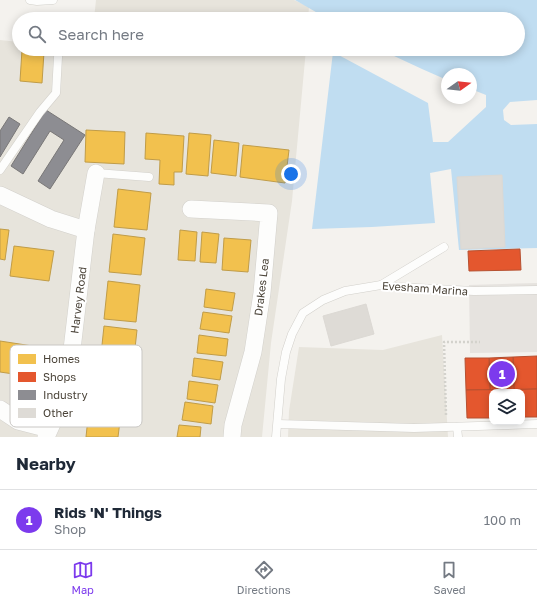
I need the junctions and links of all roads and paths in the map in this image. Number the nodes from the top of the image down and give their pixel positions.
1 (30, 0) edge
2 (52, 0) edge
3 (58, 57) dead end
4 (0, 170) edge
5 (96, 173) joint
6 (149, 177) dead end
7 (0, 196) edge
8 (191, 209) dead end
9 (86, 230) junction
10 (444, 247) dead end
11 (380, 285) junction
12 (537, 290) edge
13 (480, 342) dead end
14 (72, 345) edge
15 (0, 409) edge
16 (446, 412) dead end
17 (10, 416) edge
18 (278, 424) junction
19 (537, 424) edge
20 (32, 427) edge
21 (457, 427) junction
22 (47, 433) edge
23 (232, 437) edge
24 (276, 437) edge
25 (458, 437) edge

1 - 2 lane
3 - 4 lane
5 - 6 lane
5 - 9 street, Harvey Road
7 - 9 street
8 - 23 street, Drakes Lea
9 - 14 street, Harvey Road
10 - 11 lane
11 - 12 lane, Evesham Marina
11 - 18 lane, Evesham Marina
13 - 16 path
15 - 17 street
18 - 21 lane
18 - 24 lane, Evesham Marina
19 - 21 lane
20 - 22 street
21 - 25 lane

